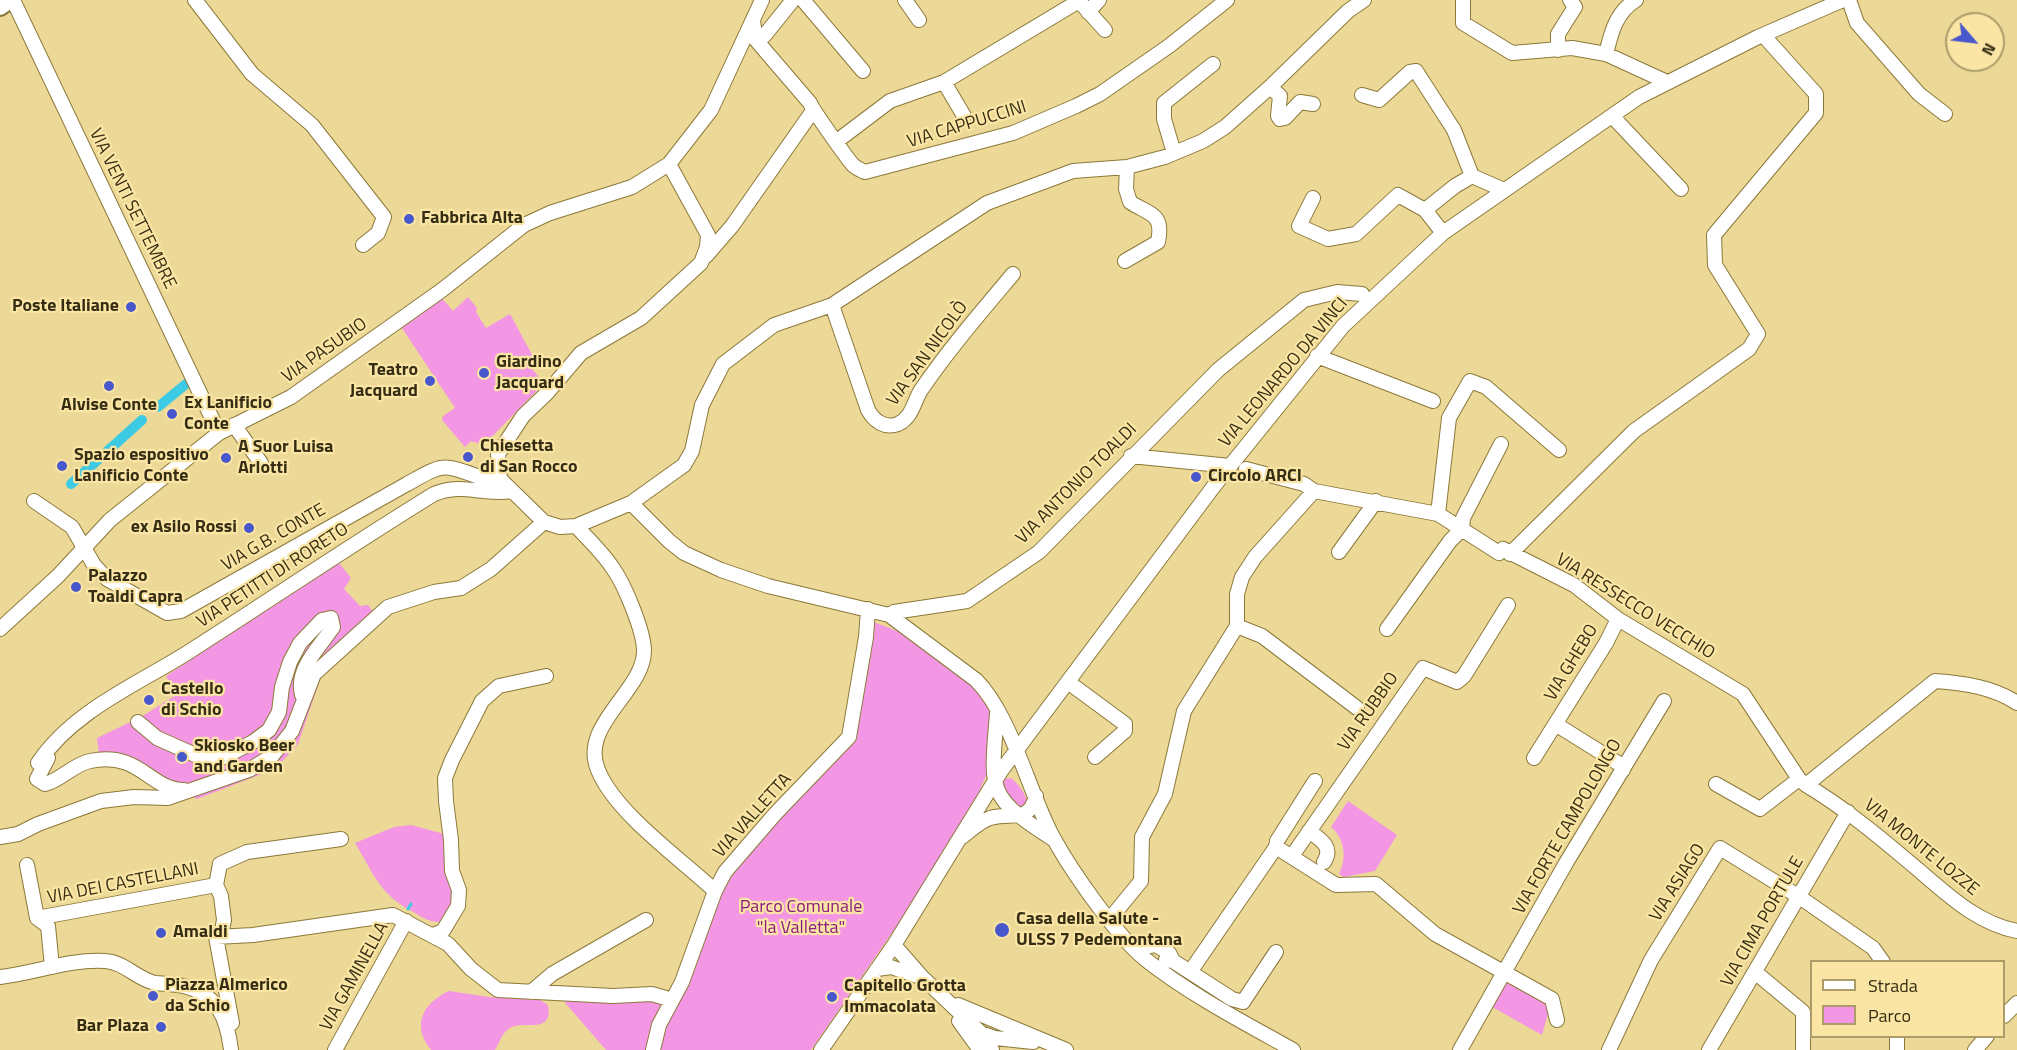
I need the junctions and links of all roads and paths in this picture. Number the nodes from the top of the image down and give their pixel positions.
1 (11, 0) edge
2 (195, 0) edge
3 (762, 0) edge
4 (793, 0) edge
5 (803, 0) edge
6 (905, 0) edge
7 (1099, 0) edge
8 (1227, 0) edge
9 (1364, 0) edge
10 (1463, 0) edge
11 (1570, 0) edge
12 (1636, 0) edge
13 (1843, 0) edge
14 (1849, 0) edge
15 (1081, 4) edge
16 (0, 7) edge
17 (919, 20) dead end
18 (753, 21) junction
19 (1105, 30) dead end
20 (1763, 35) junction
21 (756, 40) junction
22 (741, 50) junction
23 (1558, 50) junction
24 (1606, 54) junction
25 (772, 61) junction
26 (1213, 64) dead end
27 (863, 71) dead end
28 (944, 82) junction
29 (1667, 82) junction
30 (1270, 87) junction
31 (1362, 95) dead end
32 (1313, 104) dead end
33 (812, 111) junction
34 (1946, 114) dead end
35 (964, 116) dead end
36 (1612, 116) junction
37 (837, 141) junction
38 (1174, 153) junction
39 (669, 164) junction
40 (1127, 167) junction
41 (1472, 176) junction
42 (1681, 189) dead end
43 (1504, 190) junction
44 (1313, 198) dead end
45 (1425, 210) junction
46 (704, 225) junction
47 (732, 226) junction
48 (1443, 233) junction
49 (363, 245) dead end
50 (1125, 261) dead end
51 (701, 263) junction
52 (1013, 274) dead end
53 (1362, 294) dead end
54 (832, 305) junction
55 (1317, 356) junction
56 (1433, 401) dead end
57 (234, 425) junction
58 (219, 433) junction
59 (1501, 444) dead end
60 (1559, 450) dead end
61 (1131, 456) junction
62 (261, 463) dead end
63 (1230, 466) junction
64 (1246, 469) dead end
65 (500, 479) junction
66 (511, 491) junction
67 (1314, 491) junction
68 (34, 501) dead end
69 (1376, 501) junction
70 (631, 502) junction
71 (1438, 514) junction
72 (544, 522) junction
73 (576, 526) junction
74 (1462, 529) junction
75 (82, 547) junction
76 (1339, 552) dead end
77 (1510, 554) junction
78 (1508, 605) dead end
79 (868, 609) junction
80 (889, 615) junction
81 (1618, 619) junction
82 (1237, 626) junction
83 (0, 629) edge
84 (1387, 629) dead end
85 (546, 676) dead end
86 (1068, 682) junction
87 (1664, 701) dead end
88 (304, 703) junction
89 (2017, 703) edge
90 (1357, 708) dead end
91 (997, 712) junction
92 (138, 722) dead end
93 (1557, 725) junction
94 (66, 730) junction
95 (994, 745) junction
96 (1016, 751) junction
97 (1095, 757) dead end
98 (1534, 758) dead end
99 (38, 763) dead end
100 (1623, 770) junction
101 (997, 776) junction
102 (1029, 781) junction
103 (1315, 781) dead end
104 (1802, 782) junction
105 (1716, 784) dead end
106 (186, 790) junction
107 (1036, 796) junction
108 (976, 807) junction
109 (1848, 812) junction
110 (1017, 816) junction
111 (1309, 831) junction
112 (0, 837) edge
113 (341, 838) dead end
114 (1053, 839) junction
115 (956, 842) junction
116 (1276, 847) junction
117 (1292, 856) junction
118 (1324, 862) dead end
119 (27, 865) dead end
120 (216, 885) junction
121 (715, 891) junction
122 (1798, 896) junction
123 (37, 918) junction
124 (646, 920) dead end
125 (1109, 920) junction
126 (406, 921) junction
127 (2017, 931) edge
128 (433, 935) junction
129 (216, 937) junction
130 (894, 945) junction
131 (1276, 952) dead end
132 (1139, 953) junction
133 (1173, 960) junction
134 (1882, 960) edge
135 (1154, 965) junction
136 (52, 967) junction
137 (877, 969) junction
138 (1190, 972) junction
139 (1755, 972) junction
140 (1504, 973) junction
141 (0, 976) edge
142 (922, 978) junction
143 (531, 992) junction
144 (938, 992) junction
145 (672, 999) junction
146 (949, 1003) junction
147 (2017, 1004) edge
148 (2005, 1015) edge
149 (1557, 1020) dead end
150 (228, 1028) junction
151 (981, 1033) junction
152 (1985, 1038) edge
153 (1032, 1042) junction
154 (1050, 1044) junction
155 (231, 1050) edge
156 (335, 1050) edge
157 (653, 1050) edge
158 (821, 1050) edge
159 (980, 1050) edge
160 (992, 1050) edge
161 (1014, 1050) edge
162 (1066, 1050) edge
163 (1293, 1050) edge
164 (1460, 1050) edge
165 (1609, 1050) edge
166 (1709, 1050) edge
167 (1803, 1050) edge
168 (1975, 1050) edge

1 - 16 main road
1 - 58 street, VIA VENTI SETTEMBRE
2 - 49 street
3 - 18 street
4 - 21 street
5 - 27 street
6 - 17 street
7 - 15 street
8 - 37 street, VIA CAPPUCCINI
9 - 30 street
10 - 23 street
11 - 23 street
12 - 24 street
13 - 20 street, VIA LEONARDO DA VINCI
14 - 34 street
15 - 19 street
15 - 28 street
18 - 21 street, VIA CAPPUCCINI
18 - 22 street
20 - 29 street, VIA LEONARDO DA VINCI
20 - 77 street
21 - 25 street, VIA CAPPUCCINI
22 - 25 street, VIA CAPPUCCINI
22 - 39 street
23 - 24 street
24 - 29 street
25 - 33 street, VIA CAPPUCCINI
26 - 38 street
28 - 35 street
28 - 37 street
29 - 36 street, VIA LEONARDO DA VINCI
30 - 32 street
30 - 38 street
31 - 41 street
33 - 37 street, VIA CAPPUCCINI
33 - 47 street
36 - 42 street
36 - 43 street, VIA LEONARDO DA VINCI
38 - 40 street
39 - 46 street
39 - 57 street, VIA PASUBIO
40 - 50 street
40 - 54 street
41 - 43 street
41 - 45 street
43 - 48 street, VIA LEONARDO DA VINCI
44 - 45 street
45 - 48 street
46 - 47 street
46 - 51 street
47 - 51 street
48 - 55 street, VIA LEONARDO DA VINCI
51 - 65 street
52 - 54 street, VIA SAN NICOLÒ
53 - 61 street, VIA ANTONIO TOALDI
54 - 70 street
55 - 56 street
55 - 63 street, VIA LEONARDO DA VINCI
57 - 58 street, VIA PASUBIO
57 - 62 street
58 - 75 street, VIA PASUBIO
59 - 74 street
60 - 71 street
61 - 63 street
61 - 80 street, VIA ANTONIO TOALDI
63 - 86 street, VIA LEONARDO DA VINCI
64 - 67 street, VIA RESSECCO VECCHIO
65 - 66 street
65 - 75 street, VIA G.B. CONTE
66 - 72 street
66 - 94 street, VIA PETITTI DI RORETO
67 - 69 street, VIA RESSECCO VECCHIO
67 - 82 street
68 - 75 street, VIA G.B. CONTE
69 - 71 street, VIA RESSECCO VECCHIO
69 - 76 street
70 - 73 street
70 - 79 street, VIA ANTONIO TOALDI
71 - 74 street, VIA RESSECCO VECCHIO
72 - 73 street
72 - 88 street
73 - 121 street
74 - 77 street, VIA RESSECCO VECCHIO
74 - 84 street
75 - 83 street, VIA PASUBIO
77 - 81 street, VIA RESSECCO VECCHIO
78 - 111 street, VIA RUBBIO
79 - 80 street, VIA ANTONIO TOALDI
79 - 121 street, VIA VALLETTA
80 - 91 street
81 - 93 street, VIA GHEBO
81 - 104 street, VIA RESSECCO VECCHIO
82 - 90 street
82 - 125 street
85 - 128 street
86 - 96 street, VIA LEONARDO DA VINCI
86 - 97 street
87 - 100 street, VIA FORTE CAMPOLONGO
88 - 92 street
88 - 106 street
89 - 104 street
91 - 95 street
91 - 96 street
93 - 98 street, VIA GHEBO
93 - 100 street, VIA GHEBO
94 - 99 street, VIA PETITTI DI RORETO
94 - 106 street, VIA PETITTI DI RORETO
95 - 101 street
95 - 108 street, VIA LEONARDO DA VINCI
96 - 101 street, VIA LEONARDO DA VINCI
96 - 102 street
100 - 140 street, VIA FORTE CAMPOLONGO
101 - 102 street
101 - 108 street, VIA LEONARDO DA VINCI
101 - 110 street
102 - 107 street
103 - 116 street
104 - 105 street
104 - 109 street, VIA MONTE LOZZE
106 - 112 street
107 - 110 street
107 - 114 street
108 - 115 street, VIA LEONARDO DA VINCI
109 - 122 street, VIA CIMA PORTULE
109 - 127 street, VIA MONTE LOZZE
110 - 114 street
110 - 115 street, VIA LEONARDO DA VINCI
111 - 117 street, VIA RUBBIO
111 - 118 street
113 - 120 street
114 - 125 street
115 - 130 street, VIA LEONARDO DA VINCI
116 - 117 street
116 - 138 street
117 - 140 street
119 - 123 street
120 - 123 street, VIA DEI CASTELLANI
120 - 129 street
121 - 145 street, VIA VALLETTA
122 - 134 street, VIA ASIAGO
122 - 139 street, VIA CIMA PORTULE
122 - 165 street, VIA ASIAGO
123 - 136 street
124 - 143 street
125 - 132 street
126 - 128 street
126 - 129 street
126 - 156 street, VIA GAMINELLA
128 - 143 street
129 - 150 street
130 - 137 street, VIA LEONARDO DA VINCI
130 - 142 street
131 - 138 street
132 - 133 street
132 - 135 street
133 - 135 street
133 - 138 street
135 - 163 street
136 - 141 street
136 - 150 street
137 - 142 street
137 - 158 street, VIA LEONARDO DA VINCI
139 - 166 street, VIA CIMA PORTULE
139 - 167 street
140 - 149 street
140 - 164 street, VIA FORTE CAMPOLONGO
142 - 144 street
143 - 145 street
144 - 146 street
144 - 154 street
145 - 157 street, VIA VALLETTA
146 - 151 street
146 - 159 street
147 - 148 street
150 - 155 street
151 - 153 street
151 - 160 street
152 - 168 street
153 - 154 street
153 - 161 street
154 - 162 street

